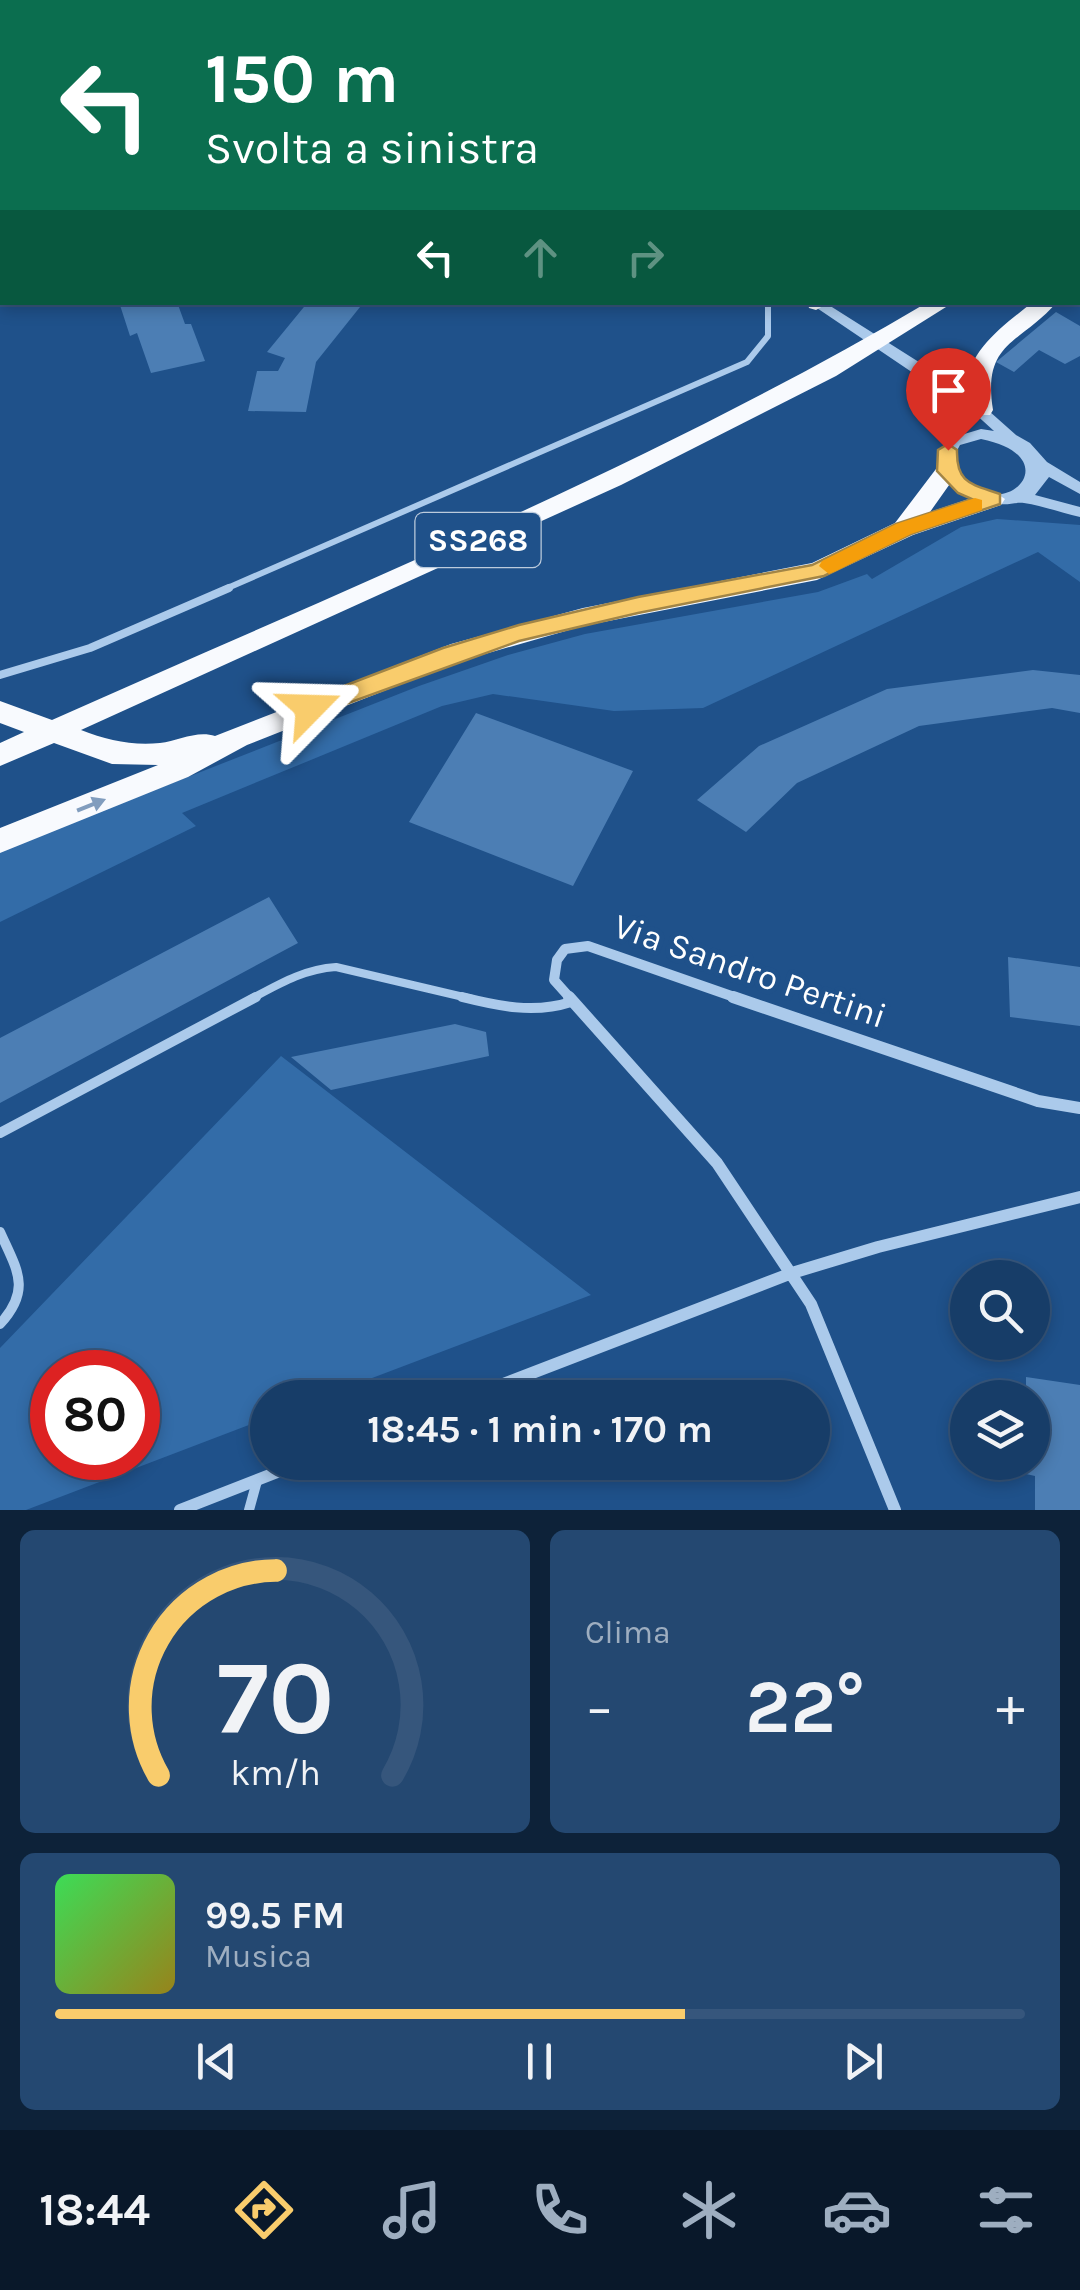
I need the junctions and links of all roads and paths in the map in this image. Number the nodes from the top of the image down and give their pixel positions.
1 (769, 305) edge
2 (820, 305) edge
3 (939, 305) edge
4 (1044, 305) edge
5 (931, 378) junction
6 (982, 410) junction
7 (1012, 439) junction
8 (955, 442) junction
9 (1042, 466) junction
10 (947, 471) junction
11 (1080, 489) edge
12 (1022, 497) junction
13 (993, 499) junction
14 (1080, 512) edge
15 (904, 529) junction
16 (0, 675) edge
17 (3, 712) edge
18 (237, 737) junction
19 (0, 755) edge
20 (0, 841) edge
21 (571, 1002) junction
22 (1080, 1108) edge
23 (0, 1133) edge
24 (1080, 1197) edge
25 (0, 1232) edge
26 (792, 1274) junction
27 (0, 1324) edge
28 (514, 1380) edge
29 (256, 1481) joint
30 (180, 1510) edge
31 (249, 1510) edge
32 (895, 1510) edge

1 - 16 lane
2 - 5 street
3 - 19 highway, SS268
4 - 6 highway
5 - 6 street
5 - 8 street
6 - 7 street
7 - 8 street
7 - 9 street
8 - 10 street
9 - 11 street
9 - 12 street
10 - 13 street
10 - 15 highway
12 - 13 street
12 - 14 street
13 - 15 highway
15 - 18 highway
17 - 18 highway
20 -> 18 highway
21 - 22 street, Via Sandro Pertini
21 - 23 lane
21 - 26 street, Via Sandro Pertini
24 - 26 street
25 - 27 lane
26 - 28 street
26 - 32 street, Via Sandro Pertini
29 - 30 street
29 - 31 lane

